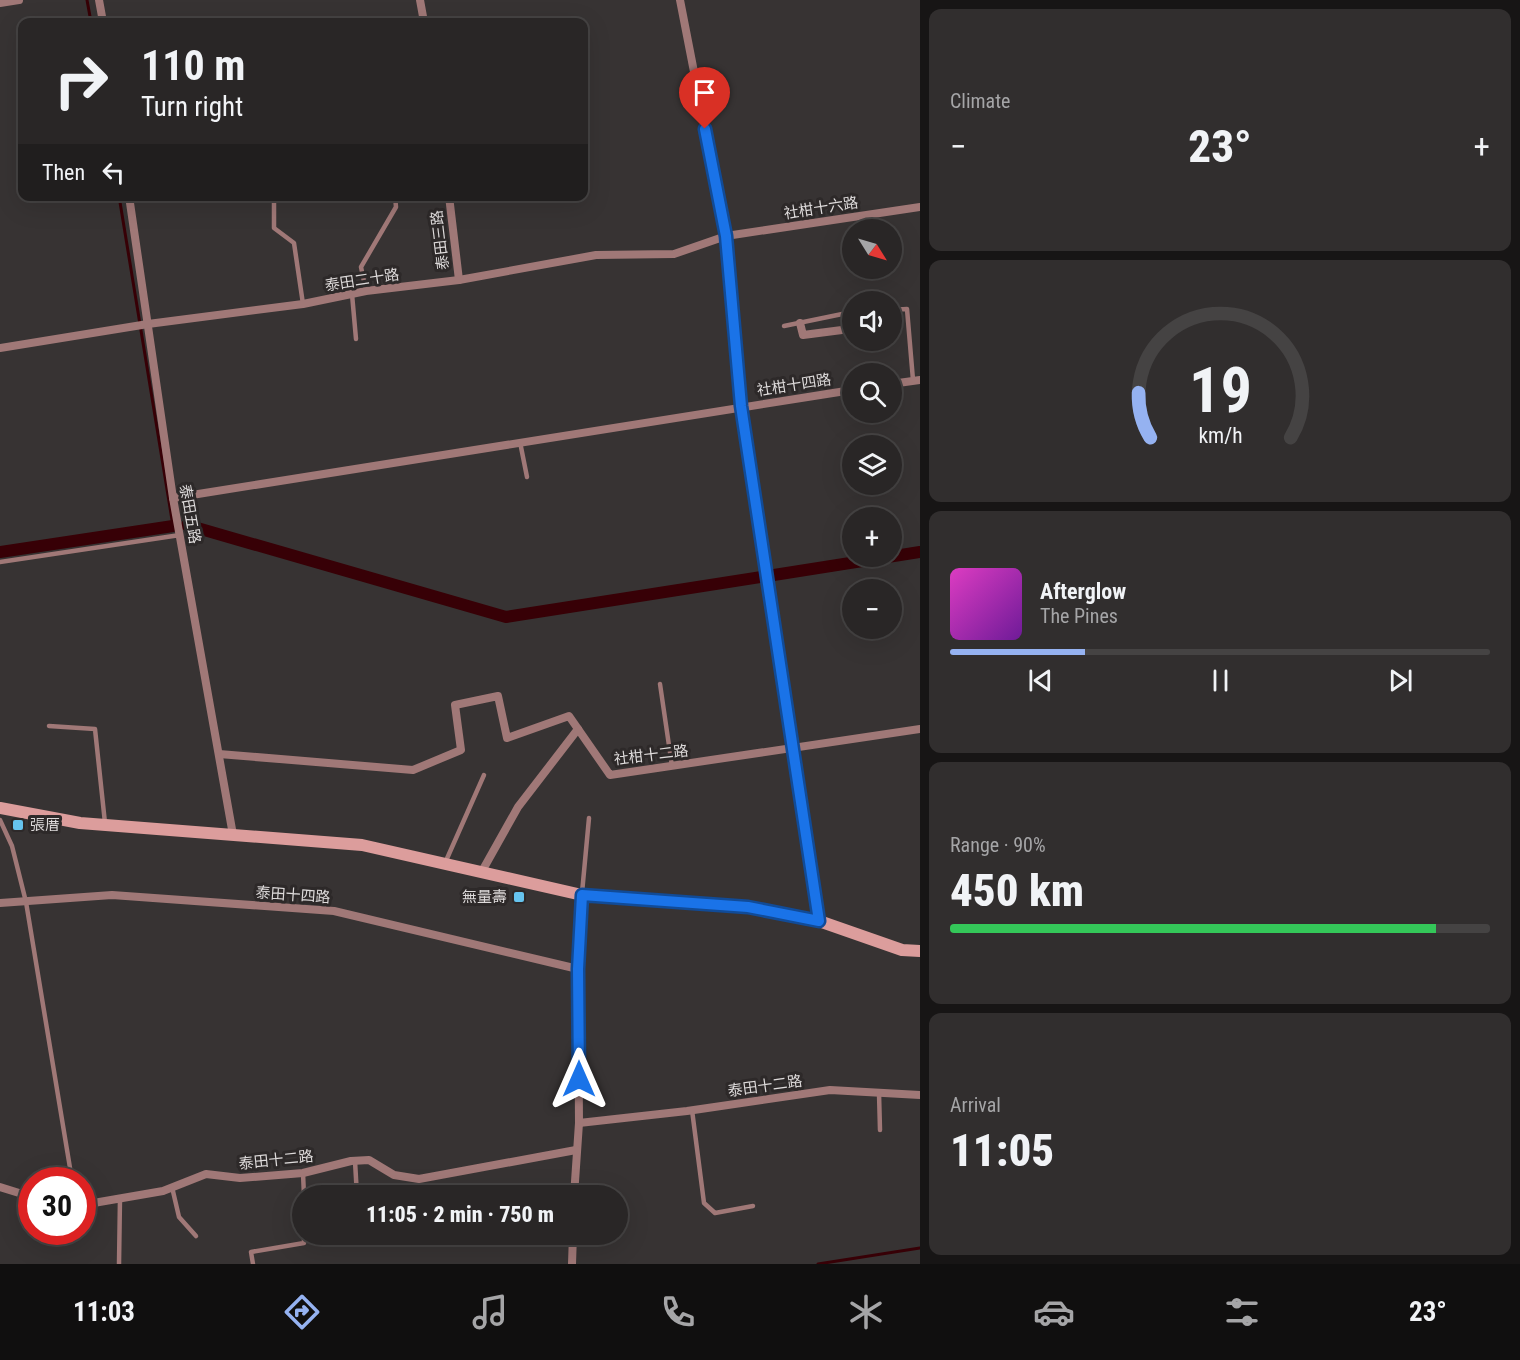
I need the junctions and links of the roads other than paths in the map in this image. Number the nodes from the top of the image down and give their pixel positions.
1 (19, 0) edge
2 (99, 0) edge
3 (420, 0) edge
4 (680, 0) edge
5 (0, 3) edge
6 (102, 18) edge
7 (423, 18) edge
8 (130, 201) edge
9 (274, 201) edge
10 (395, 201) edge
11 (450, 201) edge
12 (920, 207) edge
13 (726, 236) junction
14 (459, 280) junction
15 (366, 291) junction
16 (352, 294) junction
17 (303, 304) junction
18 (902, 309) edge
19 (842, 314) edge
20 (800, 322) junction
21 (148, 324) junction
22 (784, 326) dead end
23 (842, 330) dead end
24 (356, 339) dead end
25 (0, 348) edge
26 (916, 380) edge
27 (842, 391) edge
28 (741, 406) junction
29 (520, 442) junction
30 (527, 477) dead end
31 (173, 498) junction
32 (180, 535) junction
33 (0, 562) edge
34 (660, 684) dead end
35 (50, 726) dead end
36 (578, 729) junction
37 (920, 729) edge
38 (793, 749) junction
39 (219, 754) junction
40 (672, 766) junction
41 (484, 775) dead end
42 (0, 808) edge
43 (589, 818) dead end
44 (0, 820) edge
45 (105, 823) junction
46 (233, 835) junction
47 (444, 864) junction
48 (481, 873) junction
49 (582, 895) junction
50 (26, 902) junction
51 (0, 903) edge
52 (819, 921) junction
53 (920, 951) edge
54 (578, 969) junction
55 (879, 1093) junction
56 (920, 1095) edge
57 (692, 1110) junction
58 (579, 1123) junction
59 (880, 1130) dead end
60 (576, 1150) junction
61 (355, 1161) junction
62 (70, 1167) edge
63 (303, 1173) junction
64 (303, 1185) edge
65 (356, 1185) edge
66 (574, 1185) edge
67 (0, 1187) edge
68 (172, 1187) junction
69 (18, 1193) edge
70 (120, 1198) junction
71 (96, 1202) edge
72 (753, 1206) dead end
73 (196, 1236) dead end
74 (292, 1245) edge
75 (573, 1245) edge
76 (119, 1264) edge
77 (253, 1264) edge
78 (572, 1264) edge

1 - 5 street
2 - 6 street
3 - 7 street
4 - 13 street
8 - 21 street, 泰田五路
9 - 17 lane
10 - 15 lane
11 - 14 street, 泰田三路
12 - 13 street, 社柑十六路
13 - 14 street, 泰田二十路
13 - 28 street
14 - 15 street, 泰田二十路
15 - 16 street, 泰田二十路
16 - 17 street, 泰田二十路
16 - 24 lane
17 - 21 street, 泰田二十路
18 - 26 lane
19 - 20 lane
20 - 22 lane
20 - 23 street
21 - 25 street, 泰田二十路
21 - 31 street, 泰田五路
27 - 28 street, 社柑十四路
28 - 29 street, 社柑十四路
28 - 38 street
29 - 30 lane
29 - 31 street, 社柑十四路
31 - 32 street, 泰田五路
32 - 33 lane
32 - 39 street, 泰田五路
34 - 40 lane
35 - 45 lane
36 - 39 street
36 - 40 street, 社柑十二路
36 - 48 street
37 - 38 street, 社柑十二路
38 - 40 street, 社柑十二路
38 - 52 street
39 - 46 street, 泰田五路
41 - 47 lane
42 - 45 street
43 - 49 lane
44 - 50 lane
45 - 46 street
46 - 47 street
47 - 48 street
48 - 49 street
49 - 52 street
49 - 54 street
50 - 51 street, 泰田十四路
50 - 54 street, 泰田十四路
50 - 62 lane
52 - 53 street
54 - 58 street
55 - 56 street, 泰田十二路
55 - 57 street, 泰田十二路
55 - 59 lane
57 - 58 street, 泰田十二路
57 - 72 lane
58 - 60 street
60 - 61 street, 泰田十二路
60 - 66 street
61 - 63 street, 泰田十二路
61 - 65 lane
63 - 64 lane
63 - 68 street, 泰田十二路
67 - 69 street
68 - 70 street, 泰田十二路
68 - 73 lane
70 - 71 street, 泰田十二路
70 - 76 lane
74 - 77 lane
75 - 78 street

